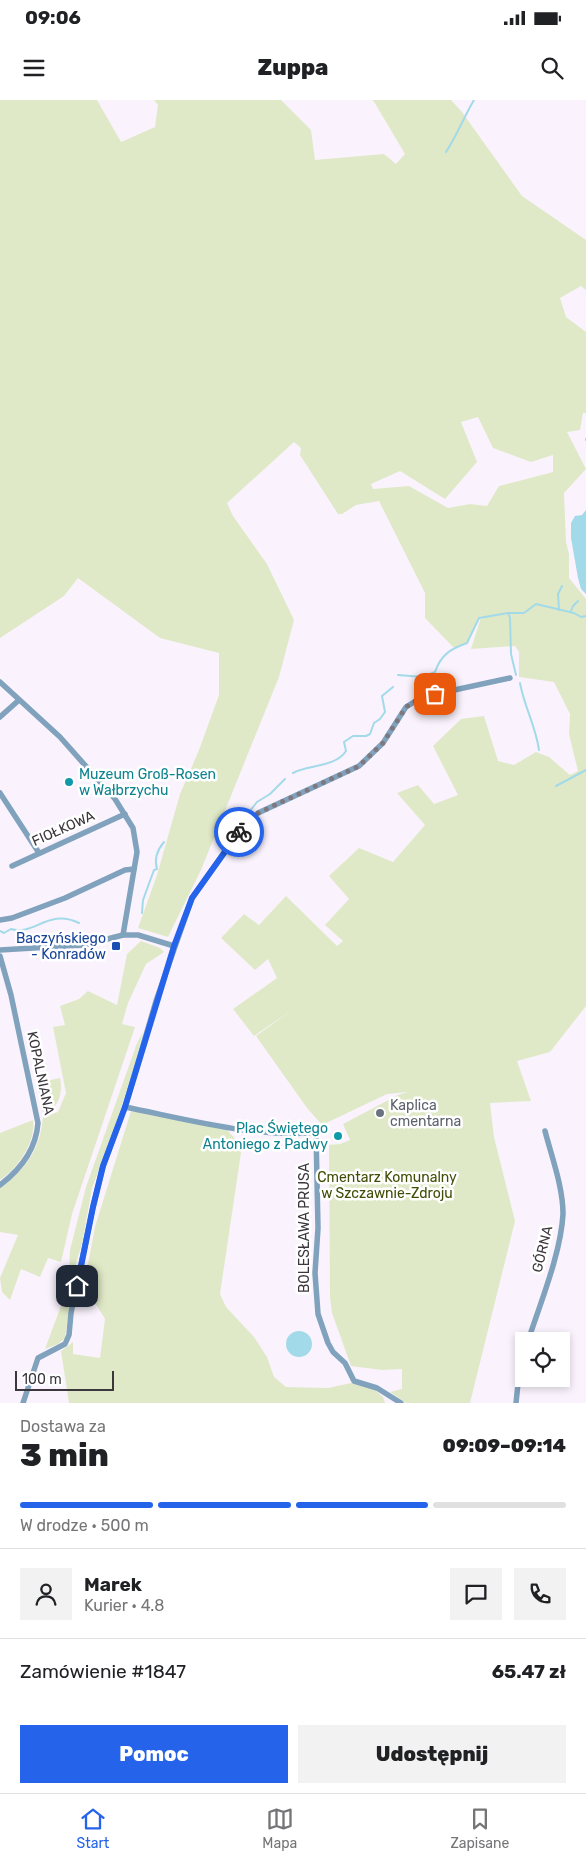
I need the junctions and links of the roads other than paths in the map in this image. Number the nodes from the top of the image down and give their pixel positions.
1 (510, 678) dead end
2 (0, 682) edge
3 (19, 700) junction
4 (0, 717) edge
5 (0, 793) edge
6 (125, 814) junction
7 (39, 852) junction
8 (12, 866) dead end
9 (134, 869) junction
10 (0, 920) edge
11 (123, 935) junction
12 (174, 946) junction
13 (0, 950) edge
14 (0, 956) edge
15 (125, 1107) junction
16 (545, 1131) dead end
17 (324, 1132) dead end
18 (316, 1133) junction
19 (0, 1185) edge
20 (531, 1332) edge
21 (518, 1387) edge
22 (23, 1403) edge
23 (401, 1403) edge
24 (516, 1403) edge

1 - 12 street
2 - 3 street
3 - 4 street
3 - 6 street
5 - 7 street
6 - 7 street, FIOŁKOWA
6 - 9 street
7 - 8 street, FIOŁKOWA
9 - 10 street
9 - 11 street
11 - 12 street
11 - 13 street
12 - 15 street
14 - 19 street, KOPALNIANA
15 - 18 street
15 - 22 street
16 - 20 street, GÓRNA
17 - 18 street
18 - 23 street, BOLESŁAWA PRUSA
21 - 24 street

